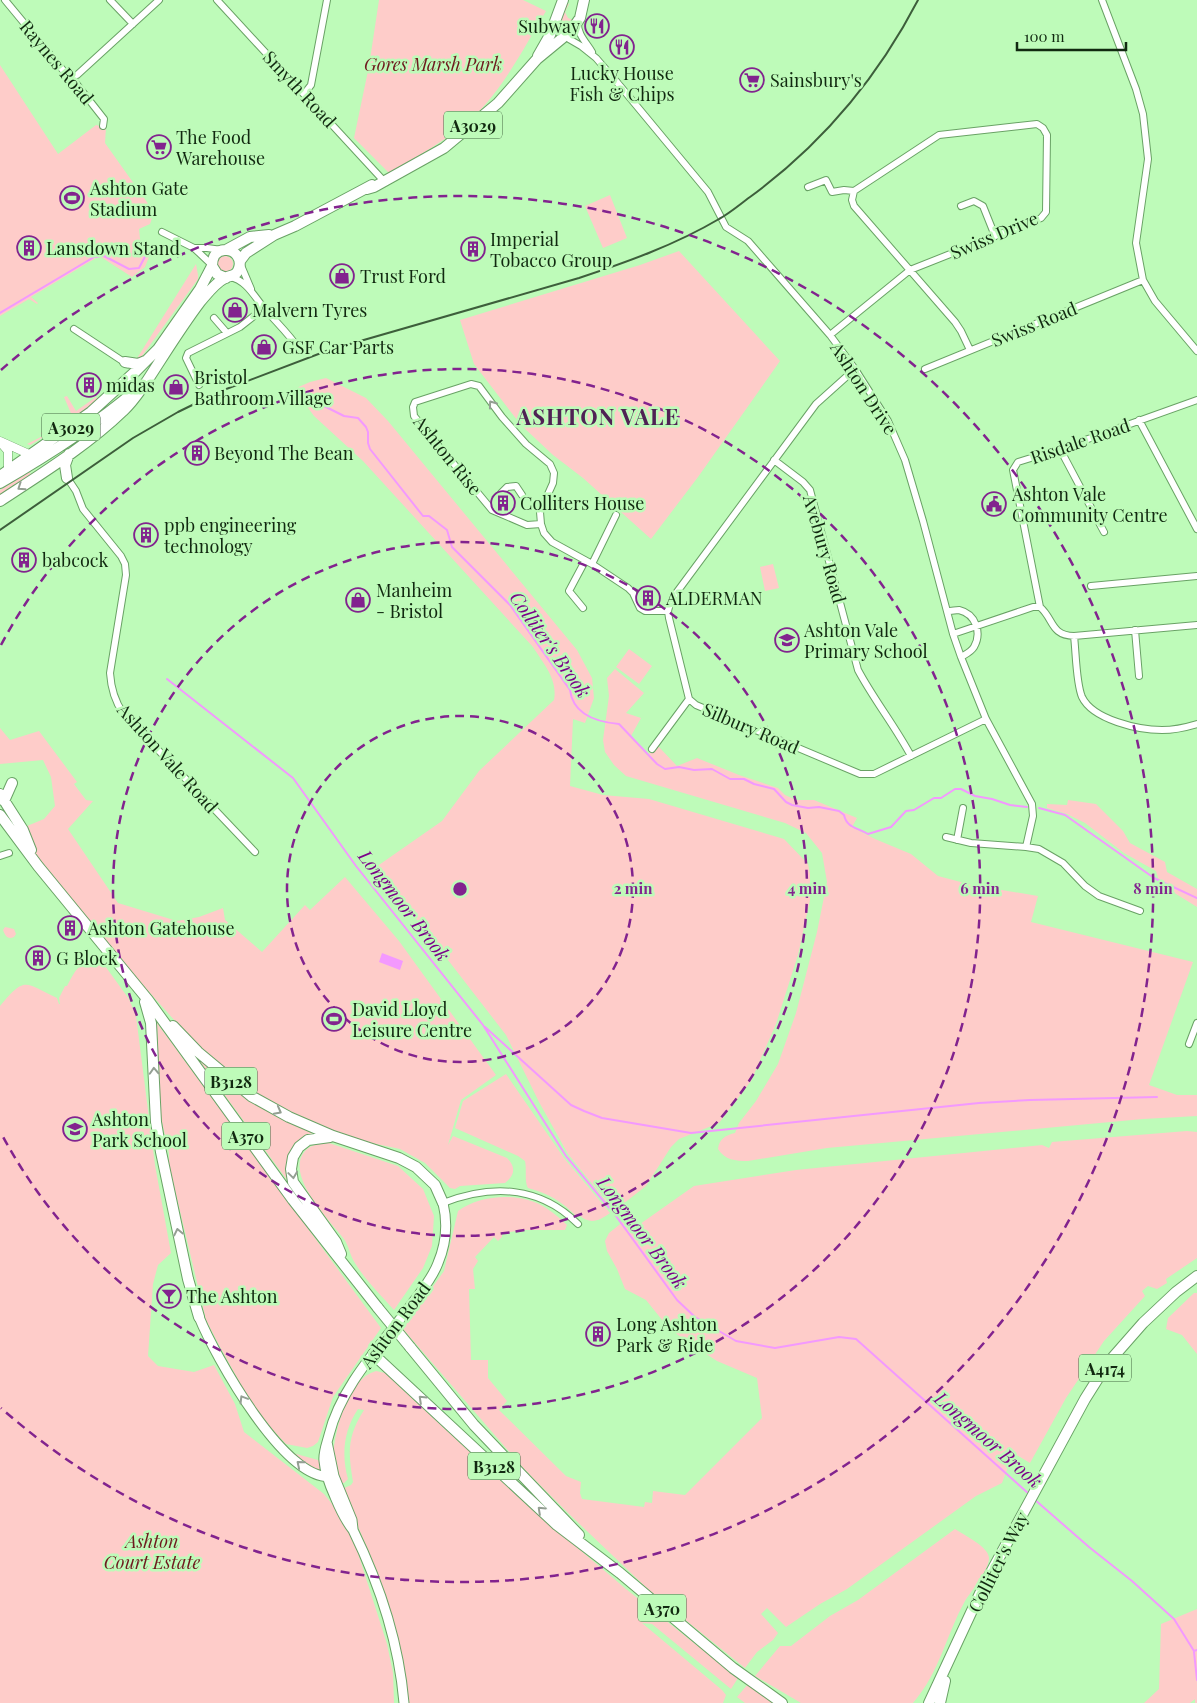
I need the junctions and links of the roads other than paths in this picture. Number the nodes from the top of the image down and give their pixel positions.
1 (5, 0) edge
2 (110, 0) edge
3 (159, 0) edge
4 (217, 0) edge
5 (327, 0) edge
6 (563, 0) edge
7 (584, 0) edge
8 (1102, 0) edge
9 (579, 20) junction
10 (555, 21) junction
11 (133, 24) junction
12 (566, 34) junction
13 (596, 58) junction
14 (537, 59) junction
15 (71, 77) junction
16 (304, 94) junction
17 (103, 126) dead end
18 (396, 175) junction
19 (382, 179) junction
20 (808, 187) dead end
21 (367, 189) junction
22 (854, 191) junction
23 (961, 206) dead end
24 (162, 232) dead end
25 (274, 235) junction
26 (995, 236) junction
27 (194, 248) junction
28 (224, 250) junction
29 (240, 261) junction
30 (212, 266) junction
31 (910, 270) junction
32 (227, 278) junction
33 (1143, 280) junction
34 (252, 290) junction
35 (264, 308) junction
36 (214, 318) dead end
37 (74, 329) dead end
38 (227, 333) junction
39 (830, 335) junction
40 (299, 349) dead end
41 (970, 350) junction
42 (1197, 350) edge
43 (145, 361) junction
44 (125, 362) junction
45 (158, 365) junction
46 (855, 369) junction
47 (925, 369) dead end
48 (136, 370) junction
49 (146, 383) junction
50 (199, 385) dead end
51 (1197, 400) edge
52 (1139, 420) junction
53 (53, 439) junction
54 (0, 442) edge
55 (1060, 449) junction
56 (51, 452) junction
57 (70, 453) junction
58 (31, 455) junction
59 (774, 460) junction
60 (58, 463) junction
61 (4, 473) edge
62 (67, 478) junction
63 (0, 483) edge
64 (501, 493) tunnel mouth
65 (522, 494) dead end
66 (493, 499) tunnel mouth
67 (0, 501) edge
68 (487, 504) junction
69 (616, 515) dead end
70 (541, 524) junction
71 (1197, 529) edge
72 (1104, 532) dead end
73 (588, 562) junction
74 (1197, 576) edge
75 (1091, 586) dead end
76 (1040, 607) junction
77 (582, 608) dead end
78 (668, 611) junction
79 (947, 611) junction
80 (977, 625) junction
81 (1197, 625) edge
82 (1134, 630) junction
83 (953, 634) junction
84 (1074, 636) junction
85 (961, 657) junction
86 (1138, 676) dead end
87 (690, 699) junction
88 (986, 719) junction
89 (1197, 724) edge
90 (652, 749) dead end
91 (911, 756) junction
92 (12, 783) dead end
93 (2, 797) edge
94 (963, 808) dead end
95 (0, 811) edge
96 (2, 822) edge
97 (946, 837) dead end
98 (957, 840) junction
99 (1026, 847) junction
100 (255, 852) dead end
101 (9, 853) dead end
102 (0, 856) edge
103 (36, 863) junction
104 (1140, 910) dead end
105 (141, 992) junction
106 (148, 1000) junction
107 (1197, 1023) edge
108 (1189, 1044) dead end
109 (333, 1136) junction
110 (443, 1203) junction
111 (578, 1224) dead end
112 (348, 1269) junction
113 (1197, 1276) edge
114 (199, 1317) joint
115 (373, 1354) junction
116 (331, 1477) junction
117 (620, 1573) junction
118 (949, 1663) junction
119 (404, 1703) edge
120 (782, 1703) edge
121 (924, 1703) edge
122 (930, 1703) edge
123 (940, 1703) edge

1 - 15 street, Raynes Road
2 - 11 street
3 - 11 street
4 - 16 street, Smyth Road
5 - 16 street
6 - 10 highway, A3029
7 - 9 highway, A3029
8 - 33 street
9 - 12 highway, A3029
9 - 13 street
10 - 12 highway
10 - 14 highway, A3029
11 - 15 street
12 - 13 street, Ashton Drive
12 - 14 highway, A3029
13 - 39 street, Ashton Drive
14 - 18 highway, A3029
15 - 17 street, Raynes Road
16 - 19 street, Smyth Road
18 - 19 highway, A3029
18 - 21 highway, A3029
19 - 21 highway, A3029
20 - 22 street
21 - 25 highway, A3029
22 - 26 street, Swiss Drive
22 - 31 street
23 - 26 street
24 - 27 street
25 - 28 highway, A3029
25 - 29 highway, A3029
26 - 31 street, Swiss Drive
27 - 28 street
27 - 30 street
28 - 29 highway
28 - 30 highway, A3029
29 - 32 highway, A3029
29 - 34 street
30 - 32 highway
30 - 43 highway, A3029
31 - 39 street, Swiss Drive
31 - 41 street
32 - 34 street
32 - 45 highway, A3029
33 - 41 street, Swiss Road
33 - 42 street
34 - 35 street
35 - 38 street
35 - 40 street
36 - 38 street
37 - 44 street
38 - 50 street
39 - 46 street, Ashton Drive
41 - 47 street, Swiss Road
43 - 44 highway
43 - 48 highway, A3029
44 - 48 street
45 - 48 highway
45 - 49 highway, A3029
46 - 59 street
46 - 79 street, Ashton Drive
48 - 53 highway, A3029
49 - 56 highway, A3029
49 - 57 highway, A3029
51 - 52 street, Risdale Road
52 - 55 street, Risdale Road
52 - 71 street
53 - 56 street
53 - 58 highway, A3029
54 - 58 street
54 - 61 street
55 - 72 street
55 - 76 street, Risdale Road
56 - 60 street, Ashton Vale Road
56 - 63 highway, A3029
57 - 60 highway, A3029
57 - 62 highway
58 - 61 highway, A3029
59 - 78 street
59 - 91 street, Avebury Road
60 - 62 street, Ashton Vale Road
60 -> 67 highway, A3029
62 - 100 street, Ashton Vale Road
64 - 65 street
66 - 68 street
68 - 70 street, Ashton Rise
70 -> 68 street, Ashton Rise
69 - 73 street
70 - 73 street
73 - 77 street
73 - 78 street
74 - 75 street
76 - 80 street
76 - 84 street, Risdale Road
78 - 87 street, Silbury Road
79 - 80 street
79 - 83 street, Ashton Drive
80 - 83 street
80 - 85 street
81 - 82 street
82 - 84 street
82 - 86 street
83 - 85 street, Ashton Drive
84 - 89 street
85 - 88 street, Ashton Drive
87 - 90 street
87 - 91 street, Silbury Road
88 - 91 street, Silbury Road
88 - 99 street, Ashton Drive
92 - 93 highway
93 - 103 highway
94 - 98 street
95 - 96 highway, A370
96 - 103 highway, A370
97 - 98 street
98 - 99 street
99 - 104 street
101 - 102 street
103 - 105 highway, A370
105 - 106 highway, A370
114 -> 105 highway
106 -> 109 highway, B3128
106 - 112 highway, A370
107 - 108 street
109 - 110 highway, B3128
109 -> 112 highway, B3128
110 - 111 street
110 - 115 main road, Ashton Road / B3128
112 - 117 highway, A370, bridge
113 - 118 highway, Colliter's Way / A4174
116 -> 114 main road
115 - 116 main road, Ashton Road / B3128
117 -> 115 highway, B3128
116 - 119 main road, Ashton Road / B3128
117 - 120 highway, A370
118 - 121 highway, A4174
118 - 122 highway, Colliter's Way
118 - 123 highway, Colliter's Way

